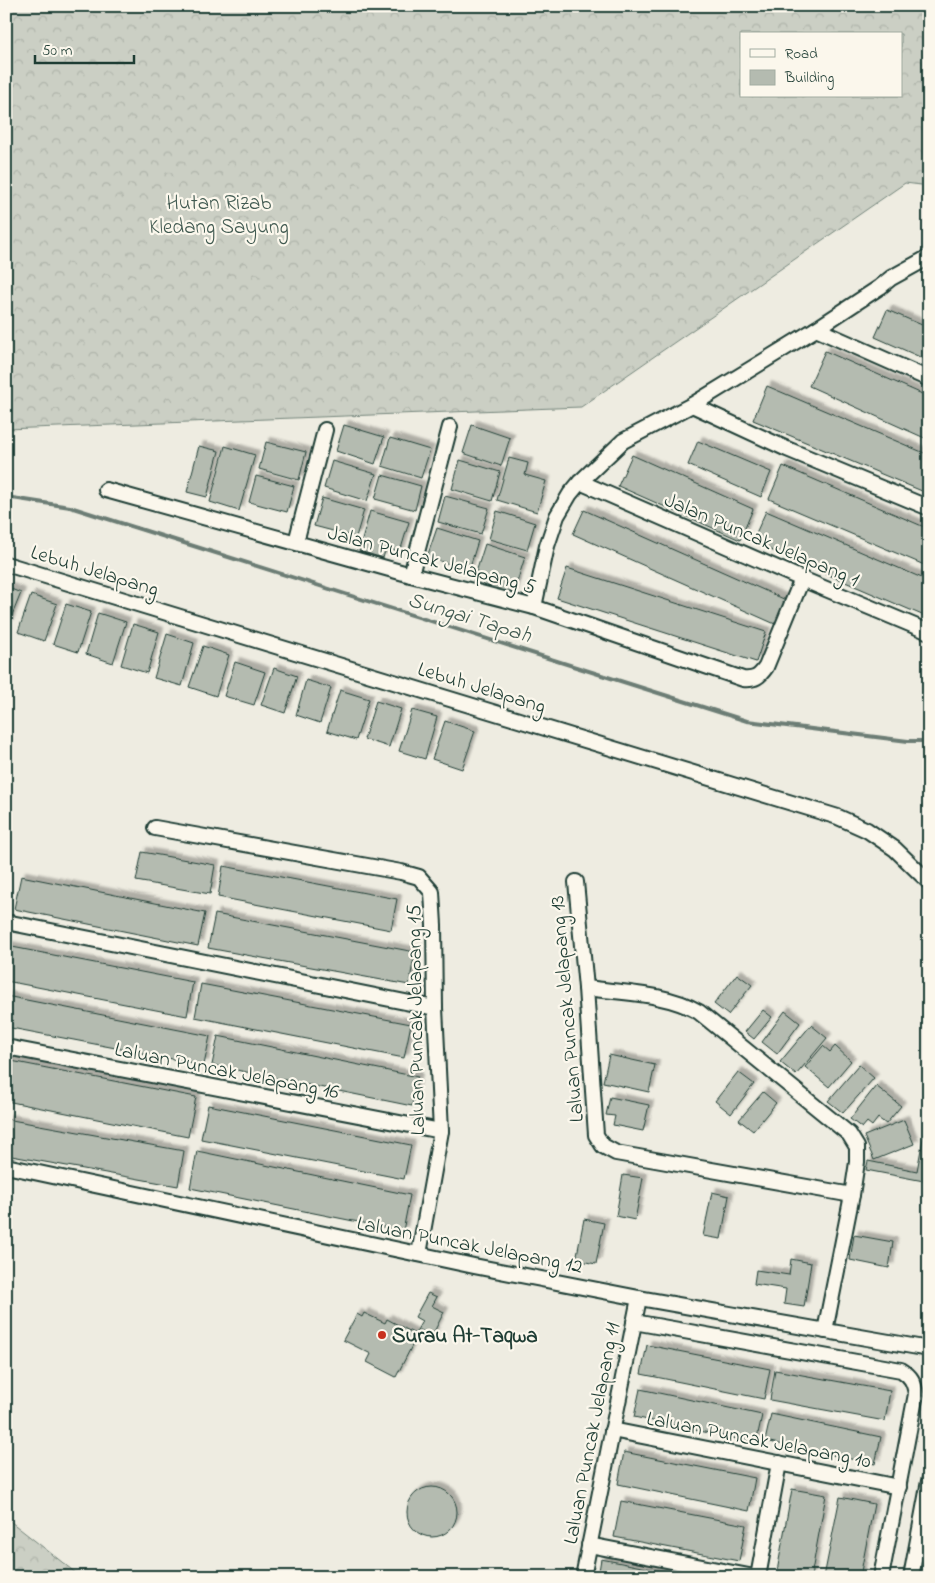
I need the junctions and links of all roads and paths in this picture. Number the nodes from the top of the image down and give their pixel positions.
1 (929, 257) edge
2 (816, 329) junction
3 (929, 379) edge
4 (692, 405) junction
5 (450, 427) dead end
6 (325, 430) dead end
7 (580, 482) junction
8 (106, 490) dead end
9 (929, 508) edge
10 (296, 542) junction
11 (6, 564) edge
12 (411, 575) junction
13 (802, 579) junction
14 (534, 607) junction
15 (929, 632) edge
16 (155, 828) dead end
17 (576, 882) dead end
18 (929, 882) edge
19 (6, 922) edge
20 (586, 988) junction
21 (435, 1008) junction
22 (6, 1047) edge
23 (441, 1131) junction
24 (6, 1166) edge
25 (852, 1195) junction
26 (419, 1254) junction
27 (639, 1298) junction
28 (634, 1322) junction
29 (824, 1331) junction
30 (929, 1349) edge
31 (612, 1430) junction
32 (779, 1463) junction
33 (929, 1481) edge
34 (899, 1487) junction
35 (926, 1505) edge
36 (589, 1545) junction
37 (583, 1577) edge
38 (754, 1577) edge
39 (758, 1577) edge
40 (881, 1577) edge
41 (911, 1577) edge

1 - 2 street
2 - 3 street
2 - 4 street
4 - 7 street
4 - 9 street
5 - 12 street
6 - 10 street
7 - 13 street, Jalan Puncak Jelapang 1
7 - 14 street
8 - 10 street, Jalan Puncak Jelapang 5
10 - 12 street, Jalan Puncak Jelapang 5
11 - 18 street, Lebuh Jelapang
12 - 14 street, Jalan Puncak Jelapang 5
13 - 14 street, Jalan Puncak Jelapang 5
13 - 15 street, Jalan Puncak Jelapang 1
16 - 21 street, Laluan Puncak Jelapang 15
17 - 20 street, Laluan Puncak Jelapang 13
19 - 21 street
20 - 25 street
20 - 25 street, Laluan Puncak Jelapang 13
21 - 23 street, Laluan Puncak Jelapang 15
22 - 23 street, Laluan Puncak Jelapang 16
23 - 26 street, Laluan Puncak Jelapang 15
24 - 26 street, Laluan Puncak Jelapang 12
25 - 29 street
26 - 27 street, Laluan Puncak Jelapang 12
27 - 28 street, Laluan Puncak Jelapang 11
27 - 29 street, Laluan Puncak Jelapang 12
28 - 31 street, Laluan Puncak Jelapang 11
28 - 34 street
29 - 30 street, Laluan Puncak Jelapang 12
31 - 32 street, Laluan Puncak Jelapang 10
31 - 36 street, Laluan Puncak Jelapang 11
32 - 34 street, Laluan Puncak Jelapang 10
32 - 39 street
33 - 35 street
34 - 40 street
35 - 41 street
36 - 37 street, Laluan Puncak Jelapang 11
36 - 38 street

